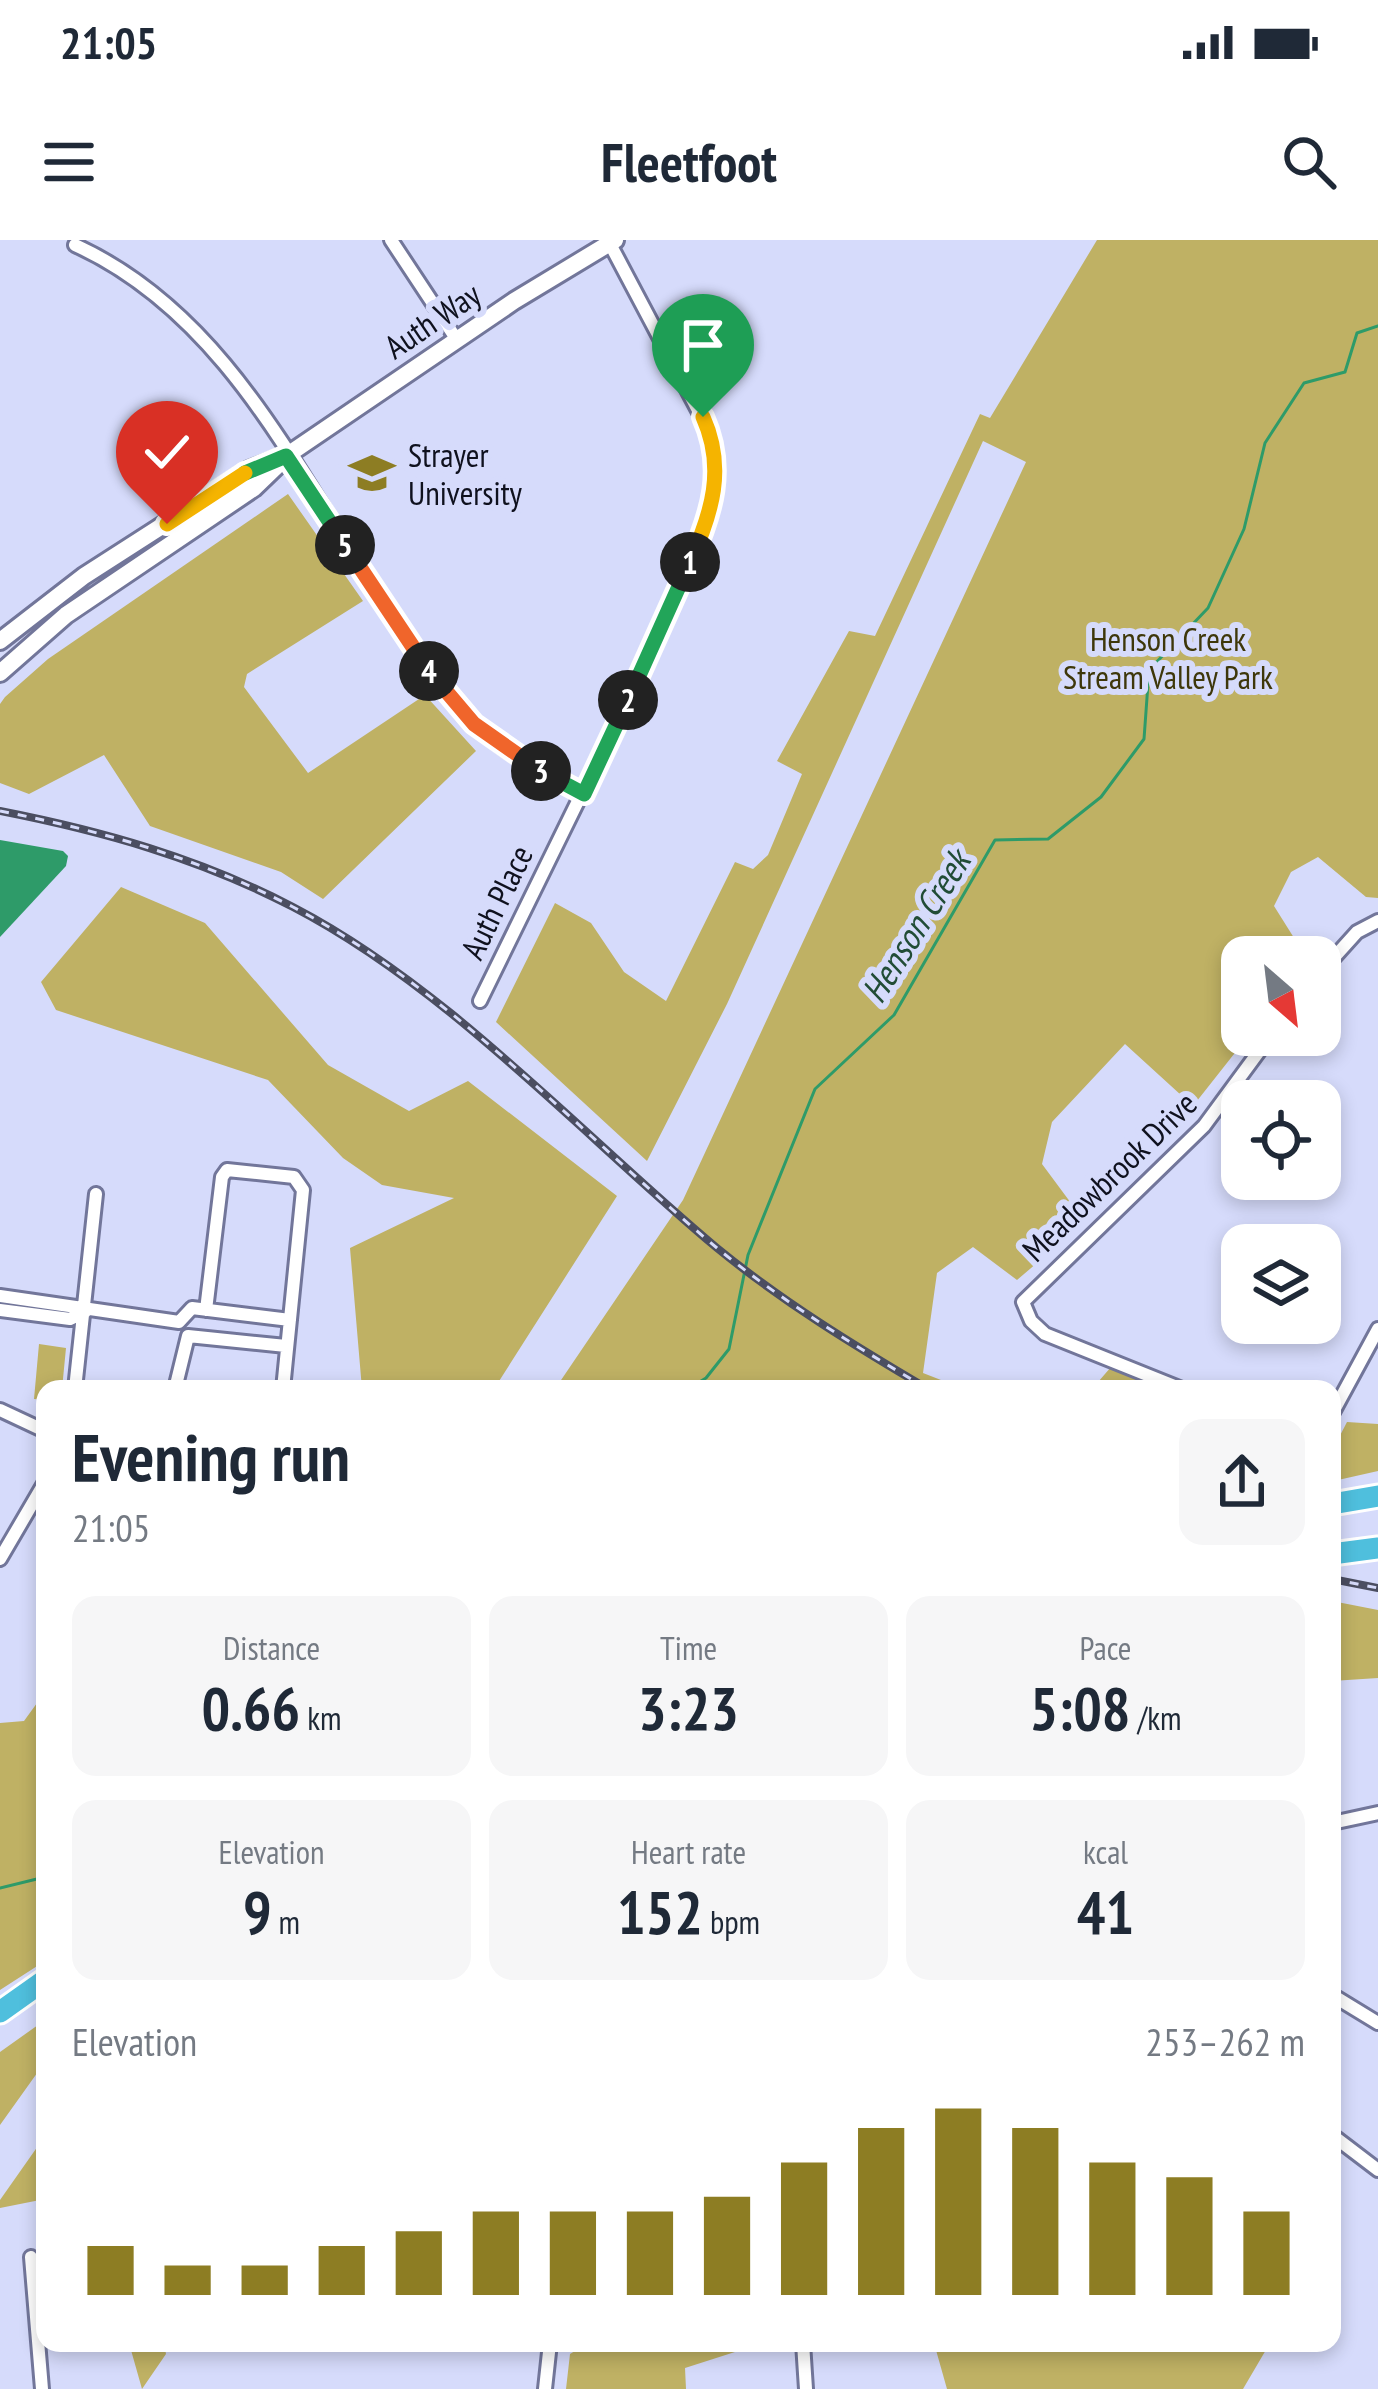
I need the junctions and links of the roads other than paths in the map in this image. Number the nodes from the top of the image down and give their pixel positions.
1 (391, 240) edge
2 (611, 241) edge
3 (75, 245) dead end
4 (457, 340) junction
5 (286, 456) junction
6 (0, 641) edge
7 (0, 673) edge
8 (584, 794) junction
9 (1378, 921) edge
10 (1341, 950) edge
11 (480, 1001) dead end
12 (1256, 1056) edge
13 (95, 1194) dead end
14 (0, 1296) edge
15 (0, 1310) edge
16 (209, 1310) junction
17 (85, 1312) junction
18 (290, 1320) junction
19 (179, 1322) junction
20 (1378, 1330) edge
21 (188, 1336) junction
22 (209, 1338) junction
23 (286, 1346) junction
24 (76, 1380) edge
25 (177, 1380) edge
26 (284, 1380) edge
27 (1159, 1380) edge
28 (1341, 1398) edge
29 (0, 1410) edge
30 (36, 1427) edge
31 (1378, 1496) edge
32 (36, 1497) edge
33 (1341, 1502) edge
34 (1378, 1548) edge
35 (1341, 1553) edge
36 (0, 1559) edge
37 (1378, 1813) edge
38 (1341, 1821) edge
39 (36, 1986) edge
40 (1341, 2000) edge
41 (36, 2004) edge
42 (0, 2012) edge
43 (1378, 2023) edge
44 (0, 2029) edge
45 (1341, 2142) edge
46 (1378, 2170) edge
47 (31, 2257) dead end
48 (36, 2317) edge
49 (39, 2352) edge
50 (549, 2352) edge
51 (804, 2352) edge
52 (42, 2389) edge
53 (545, 2389) edge
54 (806, 2389) edge

1 - 4 street
2 - 4 street, Auth Way
2 - 8 street, Auth Place
3 - 5 street
4 - 5 street, Auth Way
5 - 6 street, Auth Way
5 - 7 street, Auth Way
5 - 8 street
8 - 11 street, Auth Place
9 - 10 street
12 - 27 street, Meadowbrook Drive
13 - 17 street
14 - 17 street
15 - 17 street
16 - 18 street
16 - 18 street
16 - 19 street
16 - 22 street
17 - 19 street
17 - 24 street
18 - 23 street
19 - 21 street
20 - 28 street
21 - 22 street
21 - 25 street
22 - 23 street
23 - 26 street
29 - 30 street
31 - 33 highway
32 - 36 street
34 - 35 highway
37 - 38 street
39 - 42 highway
40 - 43 street
41 - 44 highway
45 - 46 street
47 - 48 street
49 - 52 street
50 - 53 street
51 - 54 street

